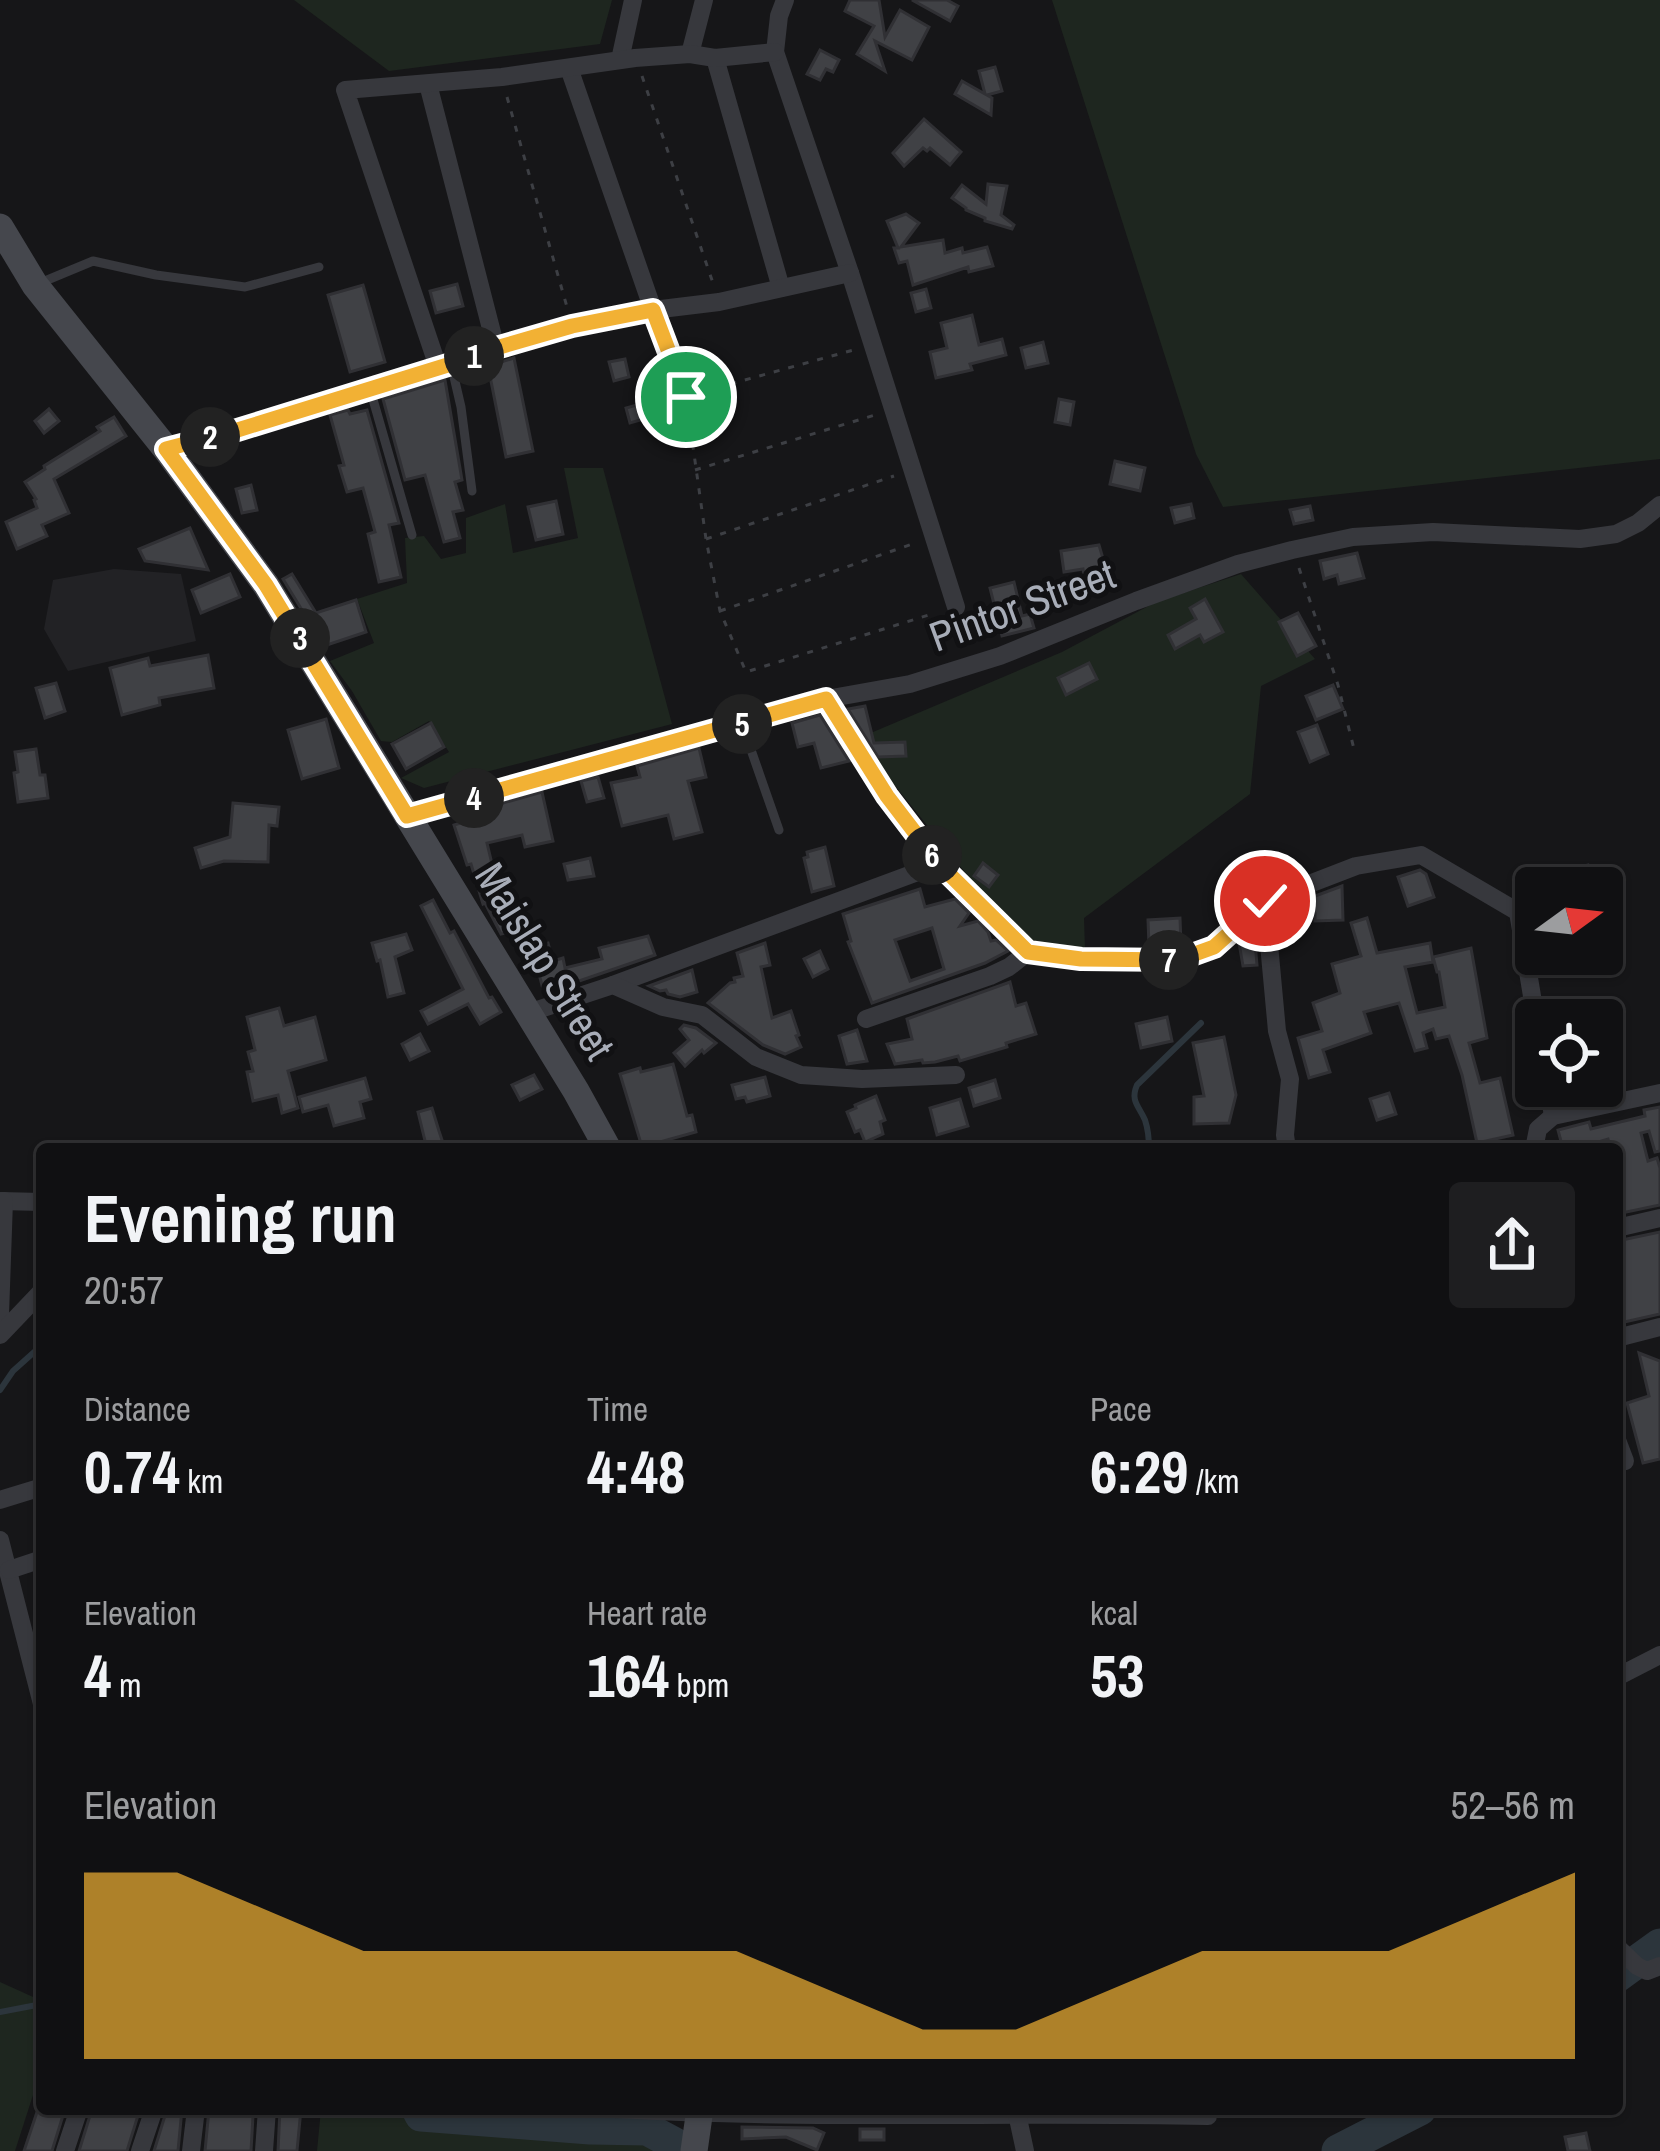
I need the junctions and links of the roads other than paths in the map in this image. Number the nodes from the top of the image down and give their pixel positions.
1 (633, 0) edge
2 (704, 0) edge
3 (785, 0) edge
4 (775, 52) junction
5 (690, 54) junction
6 (715, 58) junction
7 (627, 59) junction
8 (569, 68) junction
9 (428, 84) junction
10 (0, 227) edge
11 (9, 264) edge
12 (319, 267) dead end
13 (850, 273) junction
14 (35, 285) junction
15 (781, 288) junction
16 (653, 310) junction
17 (496, 348) junction
18 (444, 366) junction
19 (370, 389) junction
20 (166, 449) junction
21 (472, 491) dead end
22 (1660, 505) edge
23 (1638, 524) junction
24 (1660, 532) edge
25 (412, 535) dead end
26 (956, 607) road end
27 (826, 699) junction
28 (742, 724) junction
29 (407, 816) junction
30 (779, 830) dead end
31 (939, 864) junction
32 (1265, 901) junction
33 (1028, 952) junction
34 (613, 985) junction
35 (1532, 999) edge
36 (528, 1013) junction
37 (866, 1018) dead end
38 (956, 1075) dead end
39 (1660, 1093) edge
40 (1552, 1107) edge
41 (1553, 1116) junction
42 (604, 1143) edge
43 (1286, 1143) edge
44 (1535, 1143) edge
45 (2, 1202) edge
46 (36, 1202) edge
47 (1660, 1218) edge
48 (1623, 1227) edge
49 (36, 1297) edge
50 (0, 1315) edge
51 (1660, 1327) edge
52 (0, 1335) edge
53 (1623, 1336) edge
54 (1623, 1456) edge
55 (1625, 1461) dead end
56 (36, 1489) edge
57 (0, 1500) edge
58 (0, 1540) edge
59 (36, 1561) edge
60 (9, 1570) junction
61 (33, 1627) edge
62 (1660, 1655) edge
63 (1623, 1674) edge
64 (1626, 1955) edge
65 (1660, 1966) edge
66 (78, 2115) edge
67 (152, 2115) edge
68 (195, 2115) edge
69 (267, 2115) edge
70 (699, 2115) edge
71 (1017, 2115) edge
72 (1181, 2115) edge
73 (1208, 2116) dead end
74 (65, 2151) edge
75 (140, 2151) edge
76 (191, 2151) edge
77 (265, 2151) edge
78 (694, 2151) edge
79 (1025, 2151) edge

1 - 7 street
2 - 5 street
3 - 4 street
4 - 6 street
4 - 13 street
5 - 6 street
5 - 7 street
6 - 15 street
7 - 8 street
8 - 9 street
8 - 16 street
9 - 17 street
9 - 18 street
10 - 11 main road, Maislap Street
11 - 14 main road, Maislap Street
12 - 14 lane
13 - 15 street
13 - 26 street
14 - 20 main road, Maislap Street
15 - 16 street
16 - 17 street
17 - 18 street
18 - 19 street
18 - 21 lane
19 - 20 street
19 - 25 lane
20 - 29 main road, Maislap Street
22 - 23 street, Pintor Street
23 - 24 street
23 - 27 street, Pintor Street
27 - 28 street, Pintor Street
27 - 31 street
28 - 29 street, Pintor Street
28 - 30 lane
29 - 36 main road, Maislap Street
31 - 33 street
31 - 34 street
32 - 33 street
32 - 35 street
32 - 43 street
33 - 37 street
34 - 36 street
34 - 38 street
36 - 42 main road, Maislap Street
39 - 41 street
40 - 41 street
41 - 44 street
45 - 46 street
45 - 50 street
47 - 48 street
49 - 52 street
51 - 53 street
54 - 55 street
56 - 57 street
58 - 60 street
59 - 60 street
60 - 61 street
62 - 63 street
64 - 65 street
66 - 74 street
67 - 75 street
68 - 76 street
69 - 77 street
70 - 78 main road
71 - 79 street
72 - 73 street

